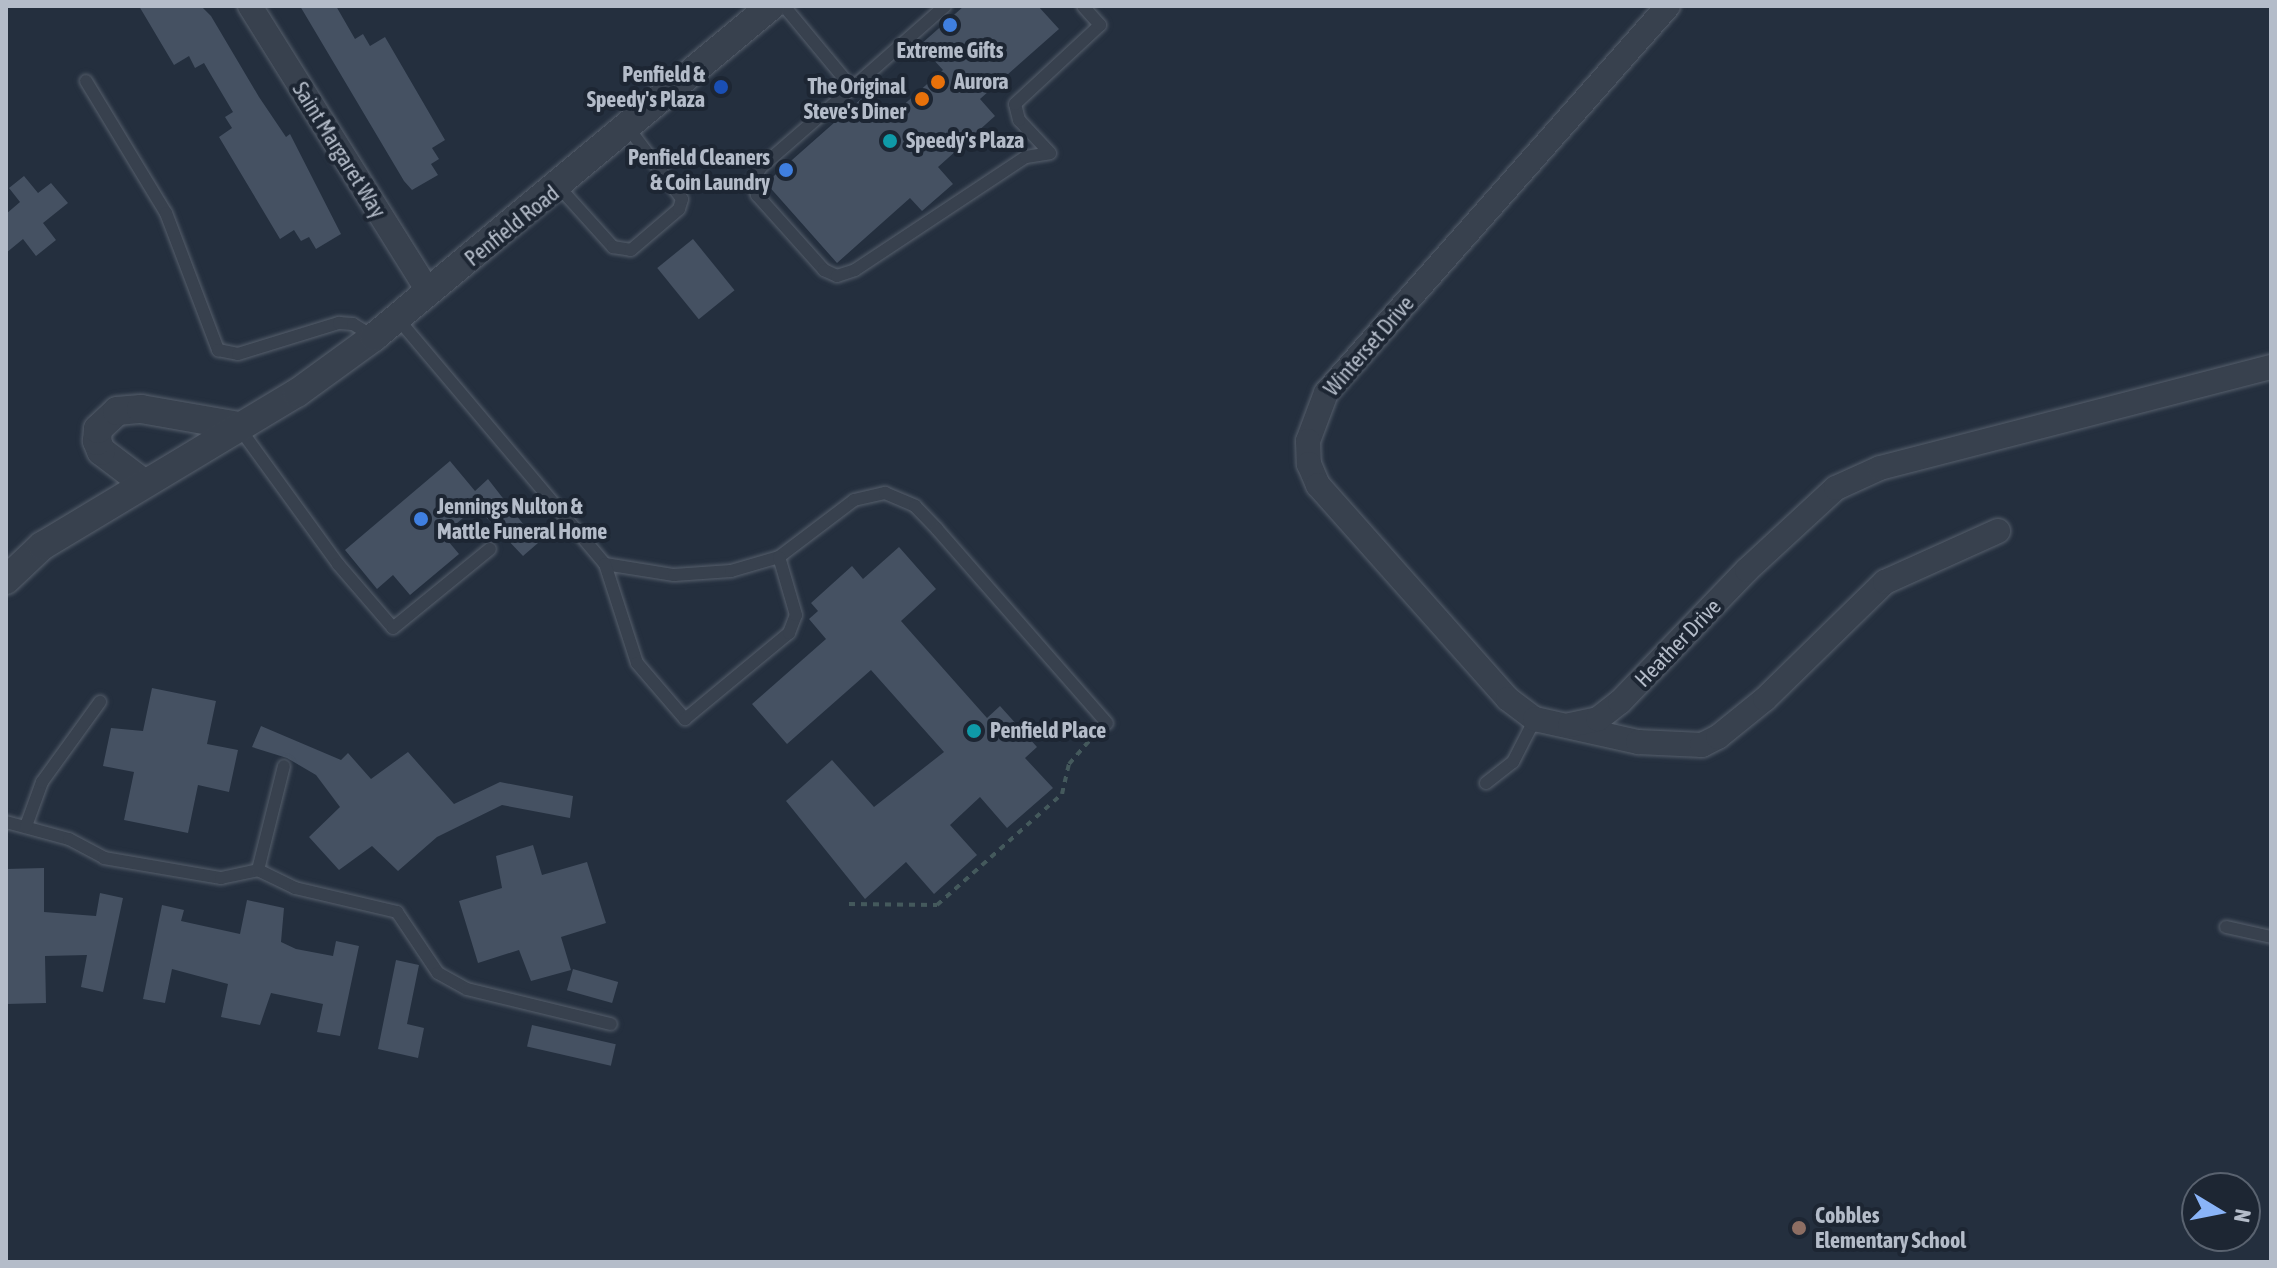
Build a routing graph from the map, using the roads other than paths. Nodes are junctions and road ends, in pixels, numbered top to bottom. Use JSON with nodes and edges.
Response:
{"nodes":[{"id":1,"x":250,"y":6,"type":"edge"},
{"id":2,"x":771,"y":6,"type":"edge"},
{"id":3,"x":784,"y":6,"type":"edge"},
{"id":4,"x":945,"y":6,"type":"edge"},
{"id":5,"x":1083,"y":6,"type":"edge"},
{"id":6,"x":1668,"y":6,"type":"edge"},
{"id":7,"x":86,"y":81,"type":"dead end"},
{"id":8,"x":852,"y":88,"type":"junction"},
{"id":9,"x":629,"y":129,"type":"junction"},
{"id":10,"x":559,"y":187,"type":"junction"},
{"id":11,"x":429,"y":293,"type":"junction"},
{"id":12,"x":398,"y":319,"type":"junction"},
{"id":13,"x":374,"y":337,"type":"junction"},
{"id":14,"x":2271,"y":367,"type":"edge"},
{"id":15,"x":238,"y":426,"type":"junction"},
{"id":16,"x":142,"y":482,"type":"junction"},
{"id":17,"x":1998,"y":531,"type":"dead end"},
{"id":18,"x":490,"y":549,"type":"dead end"},
{"id":19,"x":779,"y":557,"type":"junction"},
{"id":20,"x":605,"y":564,"type":"junction"},
{"id":21,"x":6,"y":580,"type":"edge"},
{"id":22,"x":100,"y":702,"type":"dead end"},
{"id":23,"x":1545,"y":722,"type":"junction"},
{"id":24,"x":1107,"y":723,"type":"road end"},
{"id":25,"x":284,"y":766,"type":"dead end"},
{"id":26,"x":1486,"y":783,"type":"dead end"},
{"id":27,"x":6,"y":822,"type":"edge"},
{"id":28,"x":26,"y":826,"type":"junction"},
{"id":29,"x":258,"y":870,"type":"junction"},
{"id":30,"x":2226,"y":927,"type":"dead end"},
{"id":31,"x":2271,"y":937,"type":"edge"},
{"id":32,"x":611,"y":1024,"type":"dead end"}],
"edges":[{"from":1,"to":11,"type":"street","name":"Saint Margaret Way"},
{"from":2,"to":9,"type":"street","name":"Penfield Road"},
{"from":3,"to":8,"type":"lane"},
{"from":4,"to":8,"type":"lane"},
{"from":5,"to":8,"type":"lane"},
{"from":6,"to":23,"type":"street","name":"Winterset Drive"},
{"from":7,"to":13,"type":"lane"},
{"from":9,"to":10,"type":"street","name":"Penfield Road"},
{"from":9,"to":10,"type":"lane"},
{"from":10,"to":11,"type":"street","name":"Penfield Road"},
{"from":11,"to":12,"type":"street","name":"Penfield Road"},
{"from":12,"to":13,"type":"street","name":"Penfield Road"},
{"from":12,"to":20,"type":"lane"},
{"from":13,"to":15,"type":"street","name":"Penfield Road"},
{"from":14,"to":23,"type":"street","name":"Heather Drive"},
{"from":15,"to":16,"type":"street","name":"Penfield Road"},
{"from":15,"to":16,"type":"street"},
{"from":15,"to":18,"type":"lane"},
{"from":16,"to":21,"type":"street","name":"Penfield Road"},
{"from":17,"to":23,"type":"street"},
{"from":19,"to":20,"type":"lane"},
{"from":19,"to":20,"type":"lane"},
{"from":19,"to":24,"type":"lane"},
{"from":22,"to":28,"type":"lane"},
{"from":23,"to":26,"type":"lane"},
{"from":25,"to":29,"type":"lane"},
{"from":27,"to":28,"type":"lane"},
{"from":28,"to":29,"type":"lane"},
{"from":29,"to":32,"type":"lane"},
{"from":30,"to":31,"type":"lane"}]}
